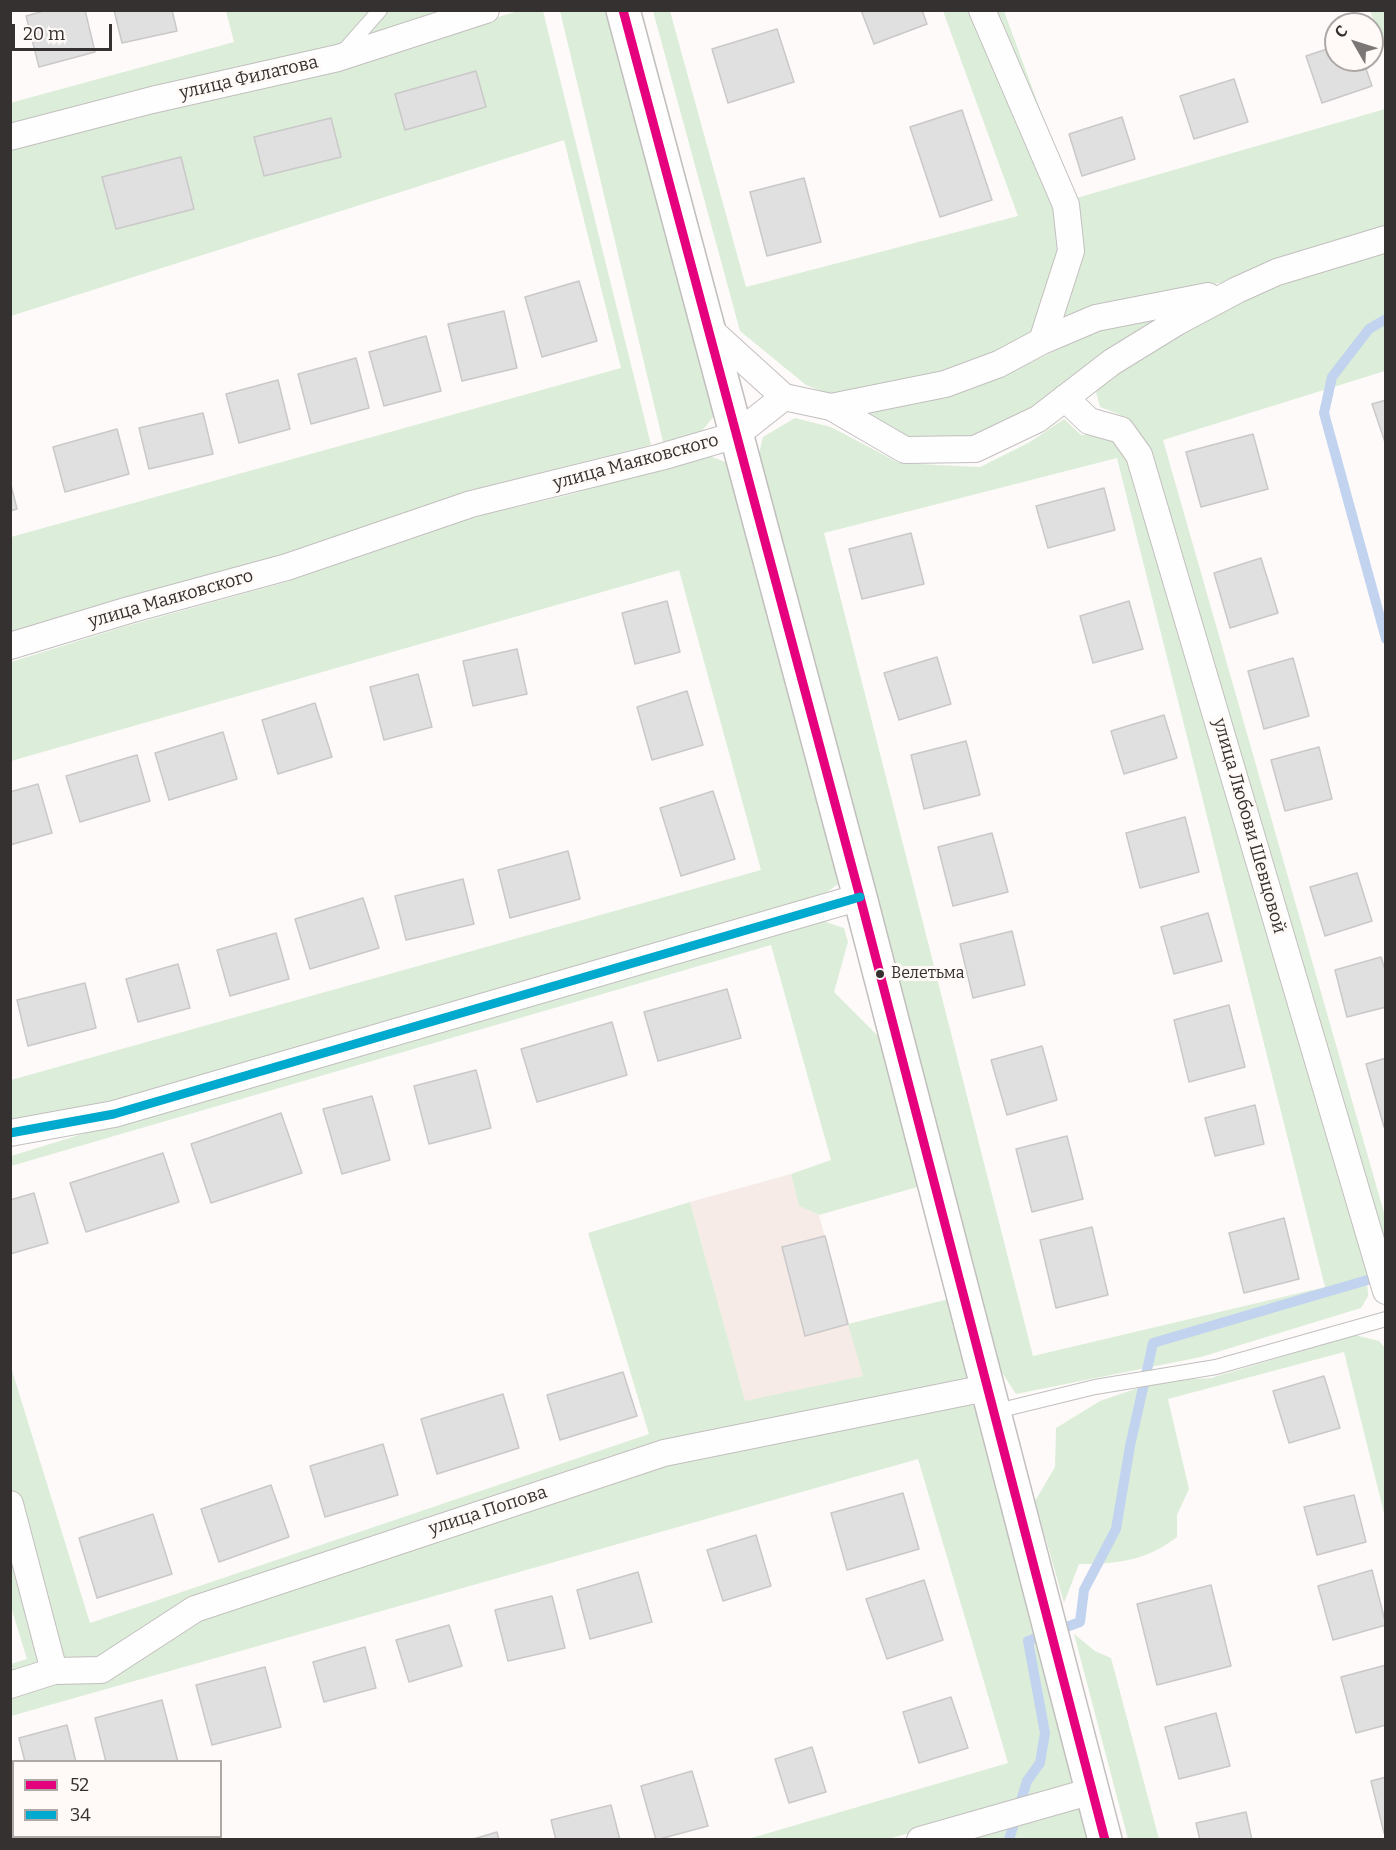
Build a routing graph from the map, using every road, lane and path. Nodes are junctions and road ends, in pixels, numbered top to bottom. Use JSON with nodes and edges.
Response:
{"nodes":[{"id":1,"x":380,"y":10,"type":"edge"},
{"id":2,"x":486,"y":10,"type":"edge"},
{"id":3,"x":623,"y":10,"type":"edge"},
{"id":4,"x":982,"y":10,"type":"edge"},
{"id":5,"x":338,"y":58,"type":"junction"},
{"id":6,"x":10,"y":137,"type":"edge"},
{"id":7,"x":1386,"y":239,"type":"edge"},
{"id":8,"x":1237,"y":290,"type":"junction"},
{"id":9,"x":707,"y":327,"type":"junction"},
{"id":10,"x":1042,"y":341,"type":"junction"},
{"id":11,"x":784,"y":397,"type":"junction"},
{"id":12,"x":1065,"y":398,"type":"junction"},
{"id":13,"x":831,"y":407,"type":"junction"},
{"id":14,"x":736,"y":435,"type":"junction"},
{"id":15,"x":10,"y":646,"type":"edge"},
{"id":16,"x":860,"y":897,"type":"junction"},
{"id":17,"x":10,"y":1133,"type":"edge"},
{"id":18,"x":1386,"y":1291,"type":"edge"},
{"id":19,"x":1386,"y":1319,"type":"edge"},
{"id":20,"x":989,"y":1400,"type":"junction"},
{"id":21,"x":10,"y":1504,"type":"edge"},
{"id":22,"x":54,"y":1671,"type":"junction"},
{"id":23,"x":10,"y":1685,"type":"edge"},
{"id":24,"x":1092,"y":1791,"type":"junction"},
{"id":25,"x":920,"y":1839,"type":"edge"},
{"id":26,"x":1105,"y":1839,"type":"edge"}],
"edges":[{"from":1,"to":5,"type":"lane"},
{"from":2,"to":5,"type":"street","name":"улица Филатова"},
{"from":3,"to":9,"type":"street"},
{"from":4,"to":10,"type":"street"},
{"from":5,"to":6,"type":"street","name":"улица Филатова"},
{"from":7,"to":8,"type":"street"},
{"from":8,"to":10,"type":"street"},
{"from":8,"to":12,"type":"street"},
{"from":9,"to":11,"type":"street"},
{"from":9,"to":14,"type":"street"},
{"from":10,"to":13,"type":"street"},
{"from":11,"to":13,"type":"street"},
{"from":11,"to":14,"type":"street","name":"улица Маяковского"},
{"from":12,"to":13,"type":"street"},
{"from":12,"to":18,"type":"street","name":"улица Любови Шевцовой"},
{"from":14,"to":15,"type":"street","name":"улица Маяковского"},
{"from":14,"to":16,"type":"street"},
{"from":16,"to":17,"type":"street"},
{"from":16,"to":20,"type":"street"},
{"from":19,"to":20,"type":"lane"},
{"from":20,"to":22,"type":"street","name":"улица Попова"},
{"from":20,"to":24,"type":"street"},
{"from":21,"to":22,"type":"street"},
{"from":22,"to":23,"type":"street","name":"улица Попова"},
{"from":24,"to":25,"type":"street"},
{"from":24,"to":26,"type":"street"}]}
